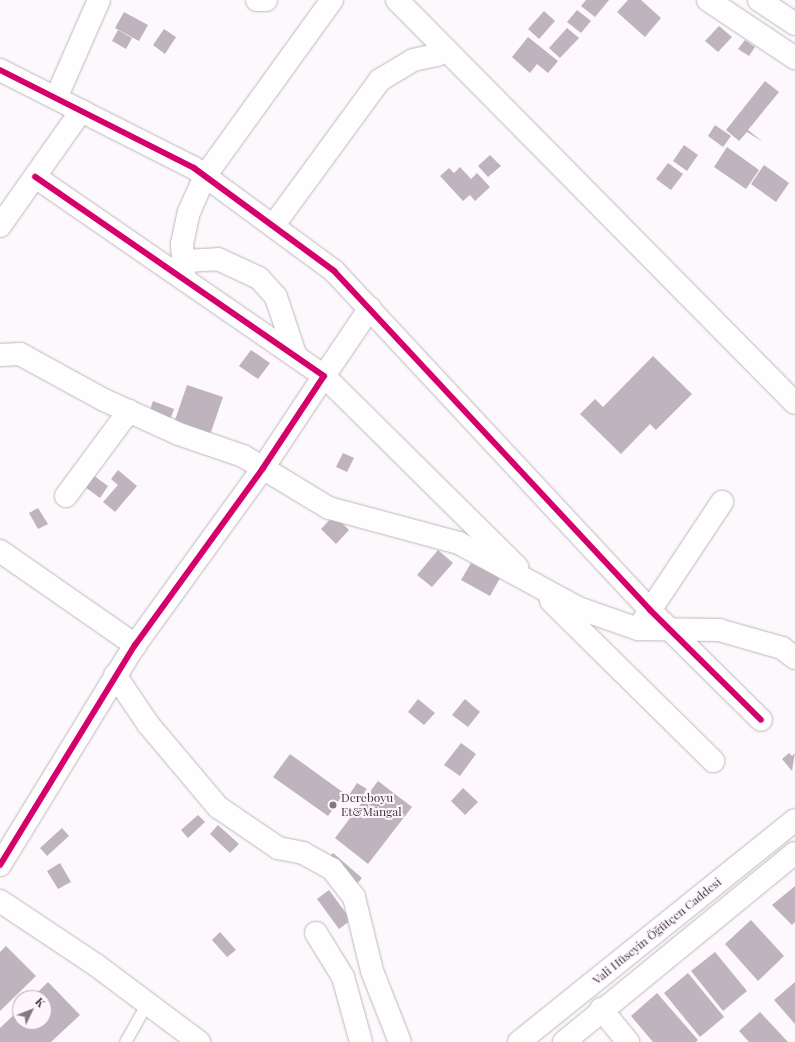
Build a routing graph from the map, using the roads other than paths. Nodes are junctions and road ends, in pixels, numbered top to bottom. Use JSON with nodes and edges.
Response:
{"nodes":[{"id":1,"x":99,"y":0,"type":"edge"},
{"id":2,"x":257,"y":0,"type":"edge"},
{"id":3,"x":266,"y":0,"type":"edge"},
{"id":4,"x":332,"y":0,"type":"edge"},
{"id":5,"x":397,"y":0,"type":"edge"},
{"id":6,"x":708,"y":0,"type":"edge"},
{"id":7,"x":759,"y":0,"type":"edge"},
{"id":8,"x":795,"y":24,"type":"edge"},
{"id":9,"x":442,"y":46,"type":"junction"},
{"id":10,"x":795,"y":58,"type":"edge"},
{"id":11,"x":0,"y":70,"type":"edge"},
{"id":12,"x":56,"y":98,"type":"junction"},
{"id":13,"x":81,"y":111,"type":"junction"},
{"id":14,"x":205,"y":176,"type":"junction"},
{"id":15,"x":35,"y":177,"type":"junction"},
{"id":16,"x":0,"y":226,"type":"edge"},
{"id":17,"x":273,"y":226,"type":"junction"},
{"id":18,"x":184,"y":271,"type":"junction"},
{"id":19,"x":370,"y":308,"type":"junction"},
{"id":20,"x":0,"y":355,"type":"edge"},
{"id":21,"x":296,"y":357,"type":"junction"},
{"id":22,"x":324,"y":376,"type":"junction"},
{"id":23,"x":795,"y":403,"type":"edge"},
{"id":24,"x":129,"y":411,"type":"junction"},
{"id":25,"x":263,"y":468,"type":"junction"},
{"id":26,"x":66,"y":496,"type":"dead end"},
{"id":27,"x":722,"y":502,"type":"dead end"},
{"id":28,"x":0,"y":550,"type":"edge"},
{"id":29,"x":538,"y":588,"type":"junction"},
{"id":30,"x":650,"y":610,"type":"junction"},
{"id":31,"x":638,"y":629,"type":"junction"},
{"id":32,"x":670,"y":629,"type":"junction"},
{"id":33,"x":135,"y":645,"type":"junction"},
{"id":34,"x":795,"y":658,"type":"edge"},
{"id":35,"x":115,"y":675,"type":"junction"},
{"id":36,"x":761,"y":720,"type":"dead end"},
{"id":37,"x":713,"y":761,"type":"dead end"},
{"id":38,"x":795,"y":820,"type":"edge"},
{"id":39,"x":795,"y":853,"type":"edge"},
{"id":40,"x":0,"y":865,"type":"edge"},
{"id":41,"x":0,"y":900,"type":"edge"},
{"id":42,"x":316,"y":933,"type":"dead end"},
{"id":43,"x":147,"y":1003,"type":"junction"},
{"id":44,"x":601,"y":1009,"type":"junction"},
{"id":45,"x":126,"y":1042,"type":"edge"},
{"id":46,"x":199,"y":1042,"type":"edge"},
{"id":47,"x":361,"y":1042,"type":"edge"},
{"id":48,"x":400,"y":1042,"type":"edge"},
{"id":49,"x":519,"y":1042,"type":"edge"},
{"id":50,"x":564,"y":1042,"type":"edge"},
{"id":51,"x":628,"y":1042,"type":"edge"}],
"edges":[{"from":1,"to":12,"type":"street"},
{"from":2,"to":3,"type":"street"},
{"from":4,"to":14,"type":"street"},
{"from":5,"to":9,"type":"street"},
{"from":6,"to":10,"type":"street"},
{"from":7,"to":8,"type":"street"},
{"from":9,"to":17,"type":"street"},
{"from":9,"to":23,"type":"street"},
{"from":11,"to":12,"type":"street"},
{"from":12,"to":13,"type":"street"},
{"from":13,"to":14,"type":"street"},
{"from":13,"to":15,"type":"street"},
{"from":14,"to":17,"type":"street"},
{"from":14,"to":18,"type":"street"},
{"from":15,"to":16,"type":"street"},
{"from":15,"to":18,"type":"street"},
{"from":17,"to":19,"type":"street"},
{"from":18,"to":21,"type":"street"},
{"from":18,"to":21,"type":"street"},
{"from":19,"to":22,"type":"street"},
{"from":19,"to":30,"type":"street"},
{"from":20,"to":24,"type":"street"},
{"from":21,"to":22,"type":"street"},
{"from":22,"to":25,"type":"street"},
{"from":22,"to":29,"type":"street"},
{"from":24,"to":25,"type":"street"},
{"from":24,"to":26,"type":"street"},
{"from":25,"to":29,"type":"street"},
{"from":25,"to":33,"type":"street"},
{"from":27,"to":30,"type":"street"},
{"from":28,"to":33,"type":"street"},
{"from":29,"to":31,"type":"street"},
{"from":29,"to":37,"type":"street"},
{"from":30,"to":31,"type":"street"},
{"from":30,"to":32,"type":"street"},
{"from":31,"to":32,"type":"street"},
{"from":32,"to":34,"type":"street"},
{"from":32,"to":36,"type":"street"},
{"from":33,"to":35,"type":"street"},
{"from":35,"to":40,"type":"street"},
{"from":35,"to":48,"type":"street"},
{"from":38,"to":49,"type":"street","name":"Vali Hüseyin Öğütçen Caddesi"},
{"from":39,"to":44,"type":"street","name":"Vali Hüseyin Öğütçen Caddesi"},
{"from":41,"to":43,"type":"street"},
{"from":42,"to":47,"type":"street"},
{"from":43,"to":45,"type":"lane"},
{"from":43,"to":46,"type":"street"},
{"from":44,"to":50,"type":"street","name":"Vali Hüseyin Öğütçen Caddesi"},
{"from":44,"to":51,"type":"street"}]}
